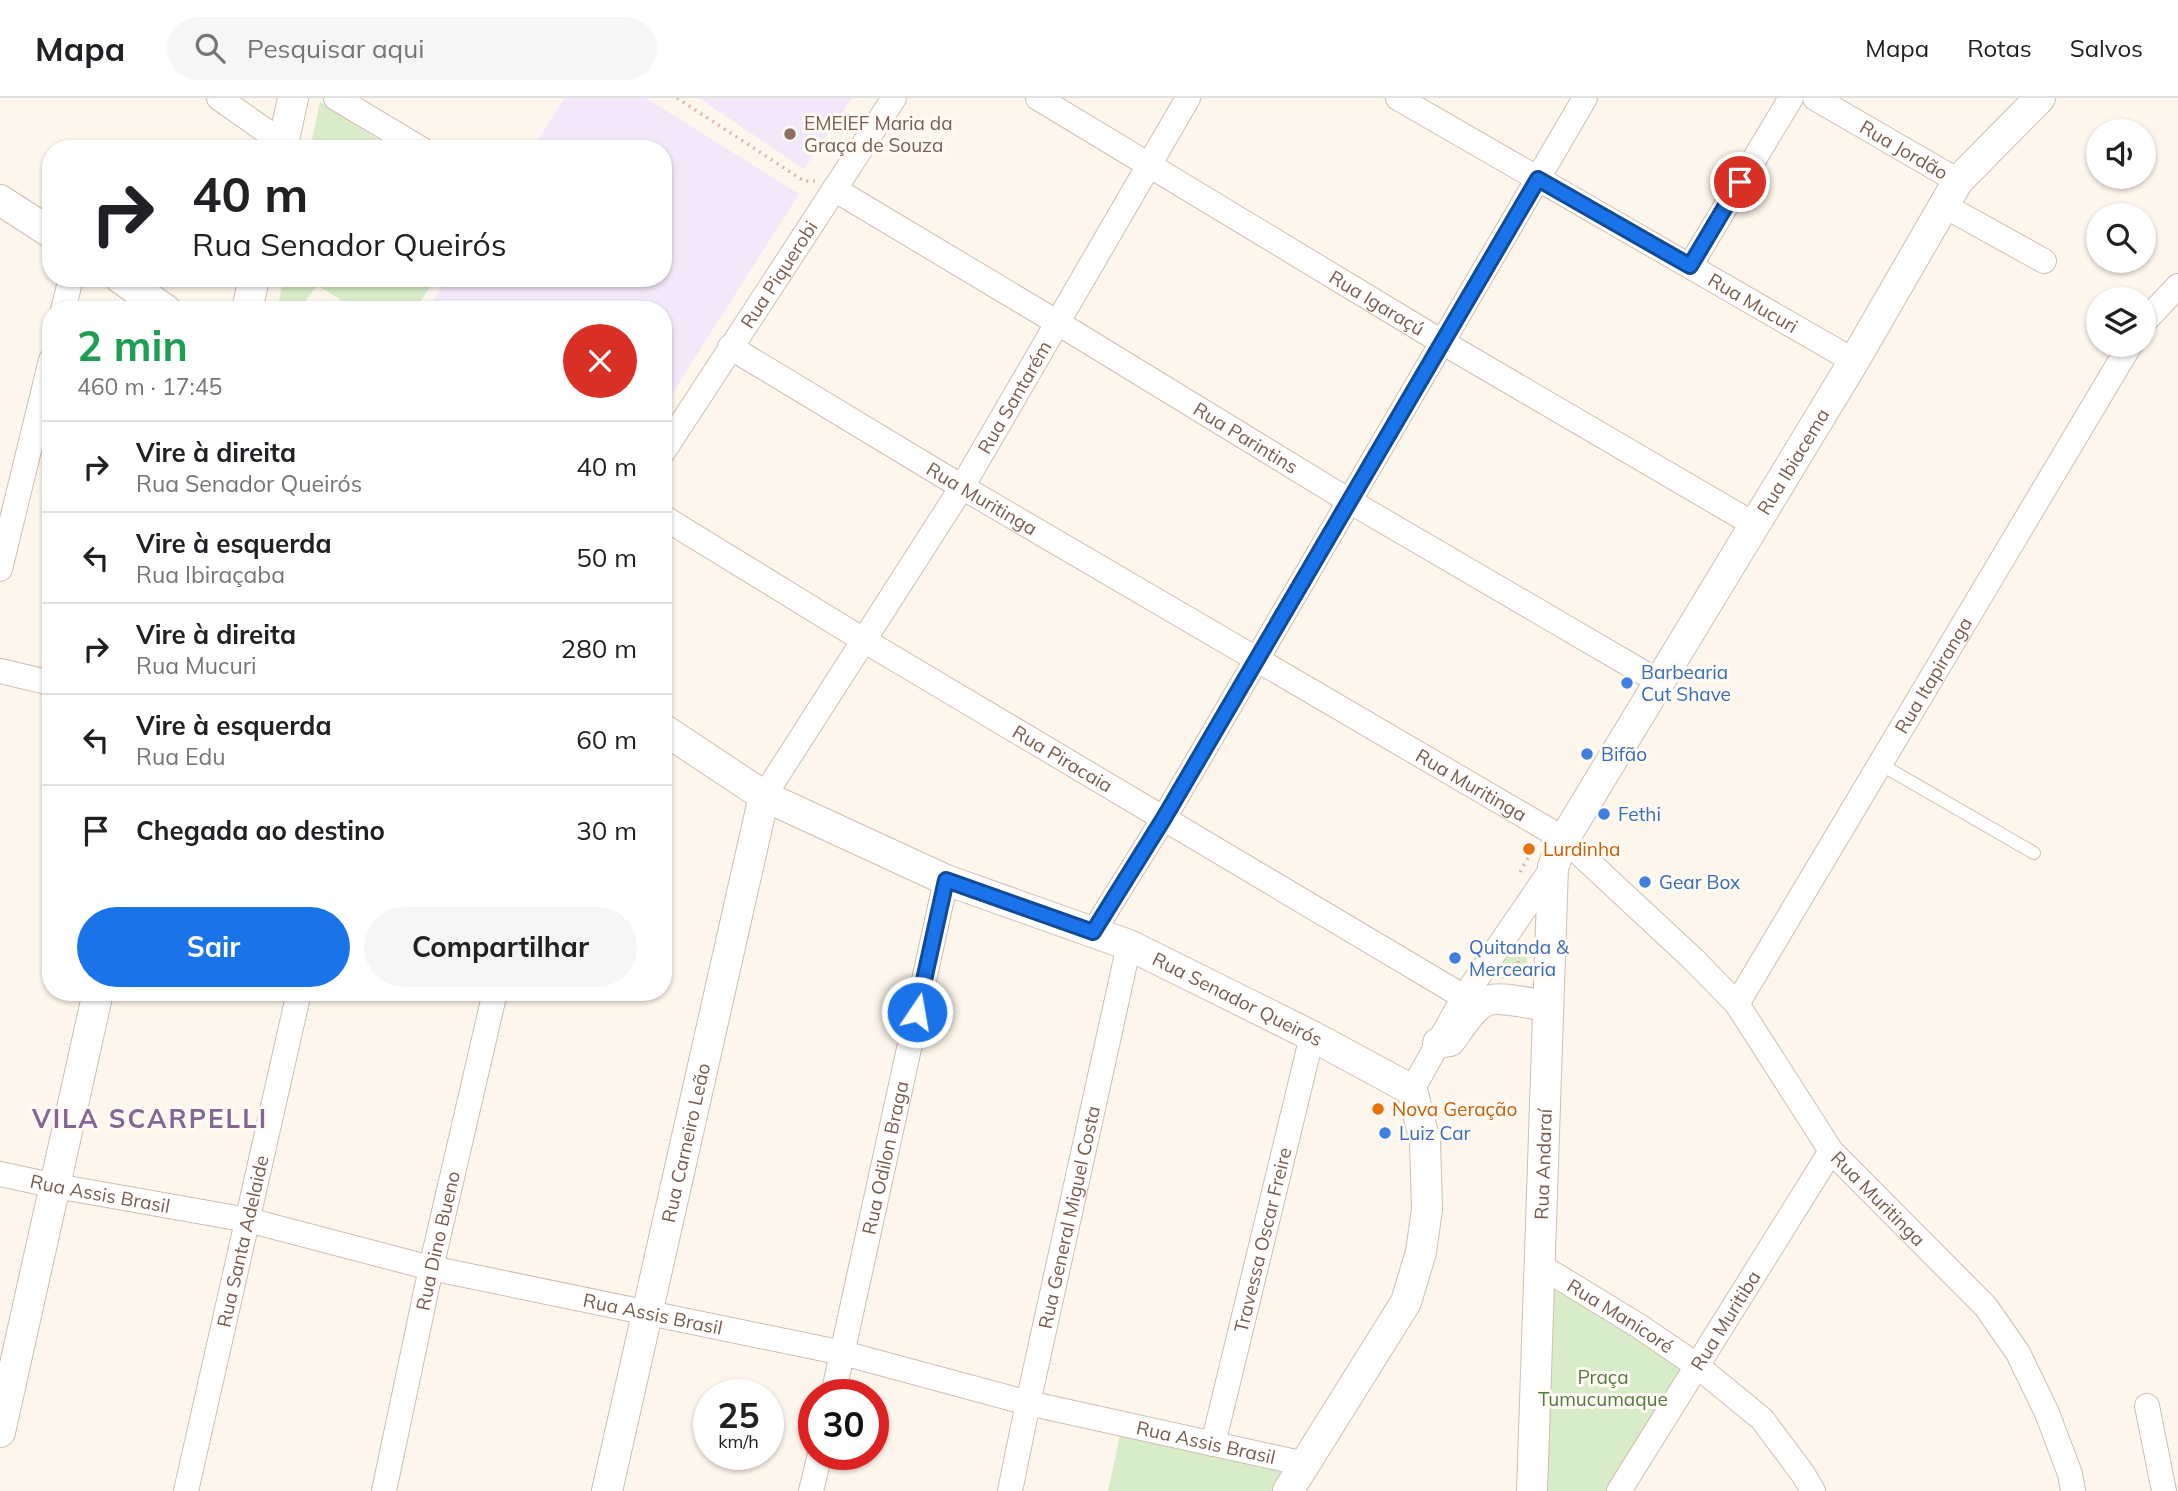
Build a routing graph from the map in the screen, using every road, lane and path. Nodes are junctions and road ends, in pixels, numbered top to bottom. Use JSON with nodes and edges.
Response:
{"nodes":[{"id":1,"x":219,"y":98,"type":"edge"},
{"id":2,"x":293,"y":98,"type":"edge"},
{"id":3,"x":336,"y":98,"type":"edge"},
{"id":4,"x":677,"y":98,"type":"edge"},
{"id":5,"x":894,"y":98,"type":"edge"},
{"id":6,"x":1038,"y":98,"type":"edge"},
{"id":7,"x":1188,"y":98,"type":"edge"},
{"id":8,"x":1398,"y":98,"type":"edge"},
{"id":9,"x":1585,"y":98,"type":"edge"},
{"id":10,"x":1791,"y":98,"type":"edge"},
{"id":11,"x":1815,"y":98,"type":"edge"},
{"id":12,"x":2040,"y":98,"type":"edge"},
{"id":13,"x":275,"y":140,"type":"edge"},
{"id":14,"x":284,"y":140,"type":"edge"},
{"id":15,"x":406,"y":140,"type":"edge"},
{"id":16,"x":1149,"y":165,"type":"junction"},
{"id":17,"x":1538,"y":179,"type":"junction"},
{"id":18,"x":834,"y":190,"type":"junction"},
{"id":19,"x":1951,"y":193,"type":"junction"},
{"id":20,"x":0,"y":200,"type":"edge"},
{"id":21,"x":42,"y":227,"type":"edge"},
{"id":22,"x":2044,"y":261,"type":"dead end"},
{"id":23,"x":1690,"y":266,"type":"junction"},
{"id":24,"x":2178,"y":286,"type":"edge"},
{"id":25,"x":133,"y":287,"type":"edge"},
{"id":26,"x":153,"y":301,"type":"edge"},
{"id":27,"x":2156,"y":309,"type":"edge"},
{"id":28,"x":1058,"y":323,"type":"junction"},
{"id":29,"x":1442,"y":342,"type":"junction"},
{"id":30,"x":730,"y":347,"type":"junction"},
{"id":31,"x":2123,"y":357,"type":"edge"},
{"id":32,"x":1854,"y":361,"type":"junction"},
{"id":33,"x":42,"y":397,"type":"edge"},
{"id":34,"x":672,"y":438,"type":"edge"},
{"id":35,"x":962,"y":487,"type":"junction"},
{"id":36,"x":1351,"y":502,"type":"junction"},
{"id":37,"x":672,"y":523,"type":"edge"},
{"id":38,"x":1755,"y":525,"type":"junction"},
{"id":39,"x":0,"y":569,"type":"edge"},
{"id":40,"x":865,"y":641,"type":"junction"},
{"id":41,"x":1257,"y":659,"type":"junction"},
{"id":42,"x":0,"y":671,"type":"edge"},
{"id":43,"x":42,"y":681,"type":"edge"},
{"id":44,"x":1661,"y":683,"type":"junction"},
{"id":45,"x":672,"y":735,"type":"edge"},
{"id":46,"x":1880,"y":764,"type":"junction"},
{"id":47,"x":764,"y":796,"type":"junction"},
{"id":48,"x":1164,"y":818,"type":"junction"},
{"id":49,"x":1564,"y":839,"type":"junction"},
{"id":50,"x":2034,"y":853,"type":"dead end"},
{"id":51,"x":1553,"y":867,"type":"junction"},
{"id":52,"x":946,"y":880,"type":"junction"},
{"id":53,"x":1093,"y":932,"type":"junction"},
{"id":54,"x":1129,"y":946,"type":"junction"},
{"id":55,"x":1465,"y":997,"type":"junction"},
{"id":56,"x":96,"y":1001,"type":"edge"},
{"id":57,"x":297,"y":1001,"type":"edge"},
{"id":58,"x":493,"y":1001,"type":"edge"},
{"id":59,"x":1737,"y":1004,"type":"junction"},
{"id":60,"x":1547,"y":1006,"type":"junction"},
{"id":61,"x":1312,"y":1036,"type":"junction"},
{"id":62,"x":1438,"y":1043,"type":"junction"},
{"id":63,"x":1412,"y":1090,"type":"junction"},
{"id":64,"x":1831,"y":1151,"type":"junction"},
{"id":65,"x":0,"y":1174,"type":"edge"},
{"id":66,"x":56,"y":1186,"type":"junction"},
{"id":67,"x":248,"y":1220,"type":"junction"},
{"id":68,"x":1539,"y":1265,"type":"junction"},
{"id":69,"x":431,"y":1268,"type":"junction"},
{"id":70,"x":646,"y":1311,"type":"junction"},
{"id":71,"x":843,"y":1353,"type":"junction"},
{"id":72,"x":1696,"y":1365,"type":"junction"},
{"id":73,"x":837,"y":1379,"type":"edge"},
{"id":74,"x":1027,"y":1403,"type":"junction"},
{"id":75,"x":2147,"y":1406,"type":"dead end"},
{"id":76,"x":0,"y":1432,"type":"edge"},
{"id":77,"x":1213,"y":1444,"type":"junction"},
{"id":78,"x":1305,"y":1464,"type":"junction"},
{"id":79,"x":816,"y":1470,"type":"edge"},
{"id":80,"x":186,"y":1491,"type":"edge"},
{"id":81,"x":384,"y":1491,"type":"edge"},
{"id":82,"x":607,"y":1491,"type":"edge"},
{"id":83,"x":811,"y":1491,"type":"edge"},
{"id":84,"x":1010,"y":1491,"type":"edge"},
{"id":85,"x":1288,"y":1491,"type":"edge"},
{"id":86,"x":1532,"y":1491,"type":"edge"},
{"id":87,"x":1619,"y":1491,"type":"edge"},
{"id":88,"x":1813,"y":1491,"type":"edge"},
{"id":89,"x":2073,"y":1491,"type":"edge"},
{"id":90,"x":2164,"y":1491,"type":"edge"}],
"edges":[{"from":1,"to":13,"type":"street"},
{"from":2,"to":14,"type":"street"},
{"from":3,"to":15,"type":"street"},
{"from":4,"to":18,"type":"path"},
{"from":5,"to":18,"type":"street","name":"Rua Piquerobi"},
{"from":6,"to":16,"type":"street","name":"Rua Igaraçú"},
{"from":7,"to":16,"type":"street","name":"Rua Santarém"},
{"from":8,"to":17,"type":"street","name":"Rua Mucuri"},
{"from":9,"to":17,"type":"street"},
{"from":10,"to":23,"type":"street"},
{"from":11,"to":19,"type":"street","name":"Rua Jordão"},
{"from":12,"to":19,"type":"street","name":"Rua Ibiacema"},
{"from":16,"to":28,"type":"street","name":"Rua Santarém"},
{"from":16,"to":29,"type":"street","name":"Rua Igaraçú"},
{"from":17,"to":23,"type":"street","name":"Rua Mucuri"},
{"from":17,"to":29,"type":"street"},
{"from":18,"to":28,"type":"street","name":"Rua Parintins"},
{"from":18,"to":30,"type":"street","name":"Rua Piquerobi"},
{"from":19,"to":22,"type":"street","name":"Rua Jordão"},
{"from":19,"to":32,"type":"street","name":"Rua Ibiacema"},
{"from":20,"to":21,"type":"street"},
{"from":23,"to":32,"type":"street","name":"Rua Mucuri"},
{"from":24,"to":27,"type":"street"},
{"from":25,"to":26,"type":"street"},
{"from":28,"to":35,"type":"street","name":"Rua Santarém"},
{"from":28,"to":36,"type":"street","name":"Rua Parintins"},
{"from":29,"to":36,"type":"street"},
{"from":29,"to":38,"type":"street","name":"Rua Igaraçú"},
{"from":30,"to":34,"type":"street","name":"Rua Piquerobi"},
{"from":30,"to":35,"type":"street","name":"Rua Muritinga"},
{"from":31,"to":46,"type":"street","name":"Rua Itapiranga"},
{"from":32,"to":38,"type":"street","name":"Rua Ibiacema"},
{"from":33,"to":39,"type":"street"},
{"from":35,"to":40,"type":"street","name":"Rua Santarém"},
{"from":35,"to":41,"type":"street","name":"Rua Muritinga"},
{"from":36,"to":41,"type":"street"},
{"from":36,"to":44,"type":"street","name":"Rua Parintins"},
{"from":37,"to":40,"type":"street","name":"Rua Piracaia"},
{"from":38,"to":44,"type":"street","name":"Rua Ibiacema"},
{"from":40,"to":47,"type":"street","name":"Rua Santarém"},
{"from":40,"to":48,"type":"street","name":"Rua Piracaia"},
{"from":41,"to":48,"type":"street"},
{"from":41,"to":49,"type":"street","name":"Rua Muritinga"},
{"from":42,"to":43,"type":"street"},
{"from":44,"to":49,"type":"street","name":"Rua Ibiacema"},
{"from":45,"to":47,"type":"street","name":"Rua Senador Queirós"},
{"from":46,"to":50,"type":"lane"},
{"from":46,"to":59,"type":"street","name":"Rua Itapiranga"},
{"from":47,"to":52,"type":"street","name":"Rua Senador Queirós"},
{"from":47,"to":70,"type":"street","name":"Rua Carneiro Leão"},
{"from":48,"to":53,"type":"street"},
{"from":48,"to":55,"type":"street","name":"Rua Piracaia"},
{"from":49,"to":51,"type":"street","name":"Rua Andaraí"},
{"from":49,"to":59,"type":"street","name":"Rua Muritinga"},
{"from":51,"to":55,"type":"street"},
{"from":51,"to":60,"type":"street","name":"Rua Andaraí"},
{"from":52,"to":53,"type":"street","name":"Rua Senador Queirós"},
{"from":52,"to":71,"type":"street","name":"Rua Odilon Braga"},
{"from":53,"to":54,"type":"street","name":"Rua Senador Queirós"},
{"from":54,"to":61,"type":"street","name":"Rua Senador Queirós"},
{"from":54,"to":74,"type":"street","name":"Rua General Miguel Costa"},
{"from":55,"to":62,"type":"street"},
{"from":56,"to":66,"type":"street"},
{"from":57,"to":67,"type":"street","name":"Rua Santa Adelaide"},
{"from":58,"to":69,"type":"street","name":"Rua Dino Bueno"},
{"from":59,"to":64,"type":"street","name":"Rua Muritinga"},
{"from":60,"to":62,"type":"street"},
{"from":60,"to":68,"type":"street","name":"Rua Andaraí"},
{"from":61,"to":63,"type":"street","name":"Rua Senador Queirós"},
{"from":61,"to":77,"type":"street","name":"Travessa Oscar Freire"},
{"from":62,"to":63,"type":"street"},
{"from":63,"to":78,"type":"street"},
{"from":64,"to":72,"type":"street","name":"Rua Muritiba"},
{"from":64,"to":89,"type":"street","name":"Rua Muritinga"},
{"from":65,"to":66,"type":"street","name":"Rua Assis Brasil"},
{"from":66,"to":67,"type":"street","name":"Rua Assis Brasil"},
{"from":66,"to":76,"type":"street"},
{"from":67,"to":69,"type":"street","name":"Rua Assis Brasil"},
{"from":67,"to":80,"type":"street","name":"Rua Santa Adelaide"},
{"from":68,"to":72,"type":"street","name":"Rua Manicoré"},
{"from":68,"to":86,"type":"street","name":"Rua Andaraí"},
{"from":69,"to":70,"type":"street","name":"Rua Assis Brasil"},
{"from":69,"to":81,"type":"street","name":"Rua Dino Bueno"},
{"from":70,"to":71,"type":"street","name":"Rua Assis Brasil"},
{"from":70,"to":82,"type":"street","name":"Rua Carneiro Leão"},
{"from":71,"to":73,"type":"street","name":"Rua Odilon Braga"},
{"from":71,"to":74,"type":"street","name":"Rua Assis Brasil"},
{"from":72,"to":87,"type":"street","name":"Rua Muritiba"},
{"from":72,"to":88,"type":"street","name":"Rua Manicoré"},
{"from":74,"to":77,"type":"street","name":"Rua Assis Brasil"},
{"from":74,"to":84,"type":"street","name":"Rua General Miguel Costa"},
{"from":75,"to":90,"type":"street"},
{"from":77,"to":78,"type":"street","name":"Rua Assis Brasil"},
{"from":78,"to":85,"type":"street"},
{"from":79,"to":83,"type":"street"}]}
